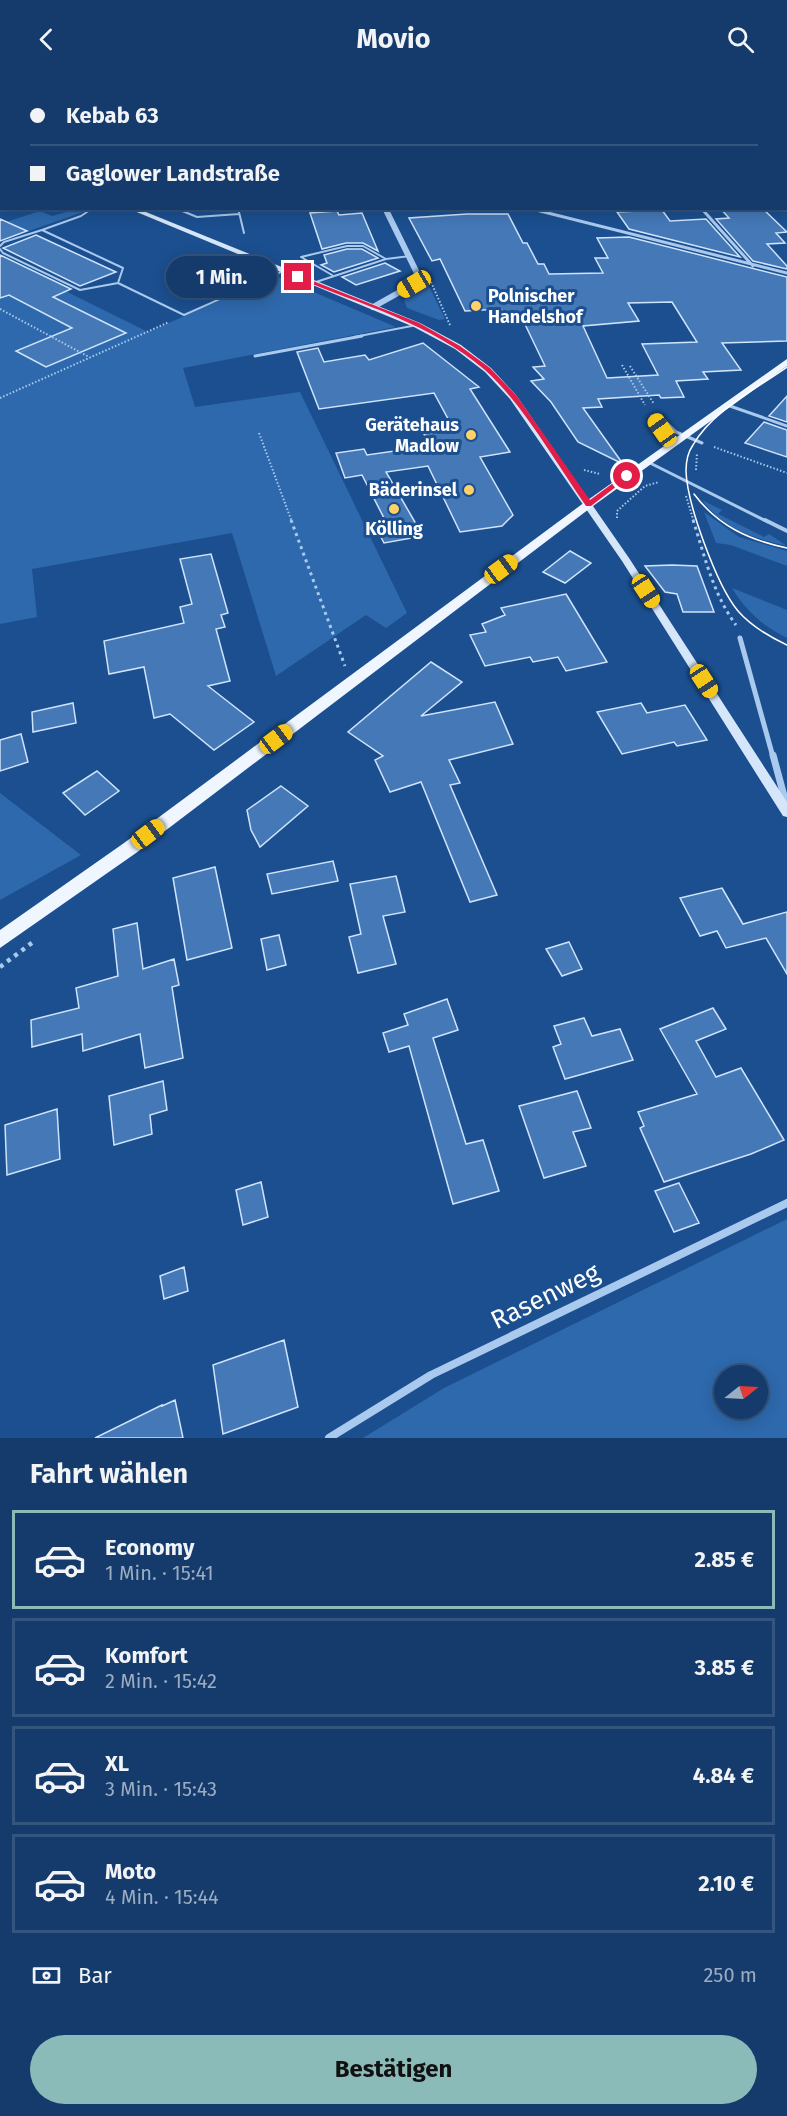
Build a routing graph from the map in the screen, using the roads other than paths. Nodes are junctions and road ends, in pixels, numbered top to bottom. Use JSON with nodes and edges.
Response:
{"nodes":[{"id":1,"x":90,"y":210,"type":"edge"},
{"id":2,"x":135,"y":210,"type":"edge"},
{"id":3,"x":180,"y":210,"type":"edge"},
{"id":4,"x":238,"y":210,"type":"edge"},
{"id":5,"x":386,"y":210,"type":"edge"},
{"id":6,"x":536,"y":210,"type":"edge"},
{"id":7,"x":703,"y":210,"type":"edge"},
{"id":8,"x":239,"y":214,"type":"junction"},
{"id":9,"x":42,"y":230,"type":"junction"},
{"id":10,"x":244,"y":233,"type":"dead end"},
{"id":11,"x":0,"y":248,"type":"edge"},
{"id":12,"x":410,"y":256,"type":"junction"},
{"id":13,"x":386,"y":259,"type":"junction"},
{"id":14,"x":754,"y":267,"type":"junction"},
{"id":15,"x":283,"y":271,"type":"junction"},
{"id":16,"x":787,"y":273,"type":"edge"},
{"id":17,"x":332,"y":275,"type":"junction"},
{"id":18,"x":118,"y":283,"type":"junction"},
{"id":19,"x":314,"y":283,"type":"junction"},
{"id":20,"x":373,"y":307,"type":"junction"},
{"id":21,"x":417,"y":325,"type":"junction"},
{"id":22,"x":255,"y":356,"type":"dead end"},
{"id":23,"x":787,"y":362,"type":"edge"},
{"id":24,"x":727,"y":405,"type":"junction"},
{"id":25,"x":652,"y":416,"type":"road end"},
{"id":26,"x":664,"y":420,"type":"road end"},
{"id":27,"x":787,"y":426,"type":"edge"},
{"id":28,"x":683,"y":436,"type":"junction"},
{"id":29,"x":702,"y":443,"type":"road end"},
{"id":30,"x":672,"y":444,"type":"junction"},
{"id":31,"x":648,"y":462,"type":"junction"},
{"id":32,"x":589,"y":504,"type":"junction"},
{"id":33,"x":787,"y":531,"type":"edge"},
{"id":34,"x":740,"y":638,"type":"road end"},
{"id":35,"x":787,"y":807,"type":"edge"},
{"id":36,"x":787,"y":812,"type":"edge"},
{"id":37,"x":0,"y":940,"type":"edge"},
{"id":38,"x":787,"y":1203,"type":"edge"},
{"id":39,"x":329,"y":1438,"type":"edge"}],
"edges":[{"from":1,"to":9,"type":"lane"},
{"from":2,"to":15,"type":"main road"},
{"from":3,"to":8,"type":"lane"},
{"from":4,"to":8,"type":"lane"},
{"from":5,"to":12,"type":"street"},
{"from":6,"to":14,"type":"street"},
{"from":7,"to":14,"type":"street"},
{"from":8,"to":10,"type":"lane"},
{"from":9,"to":11,"type":"lane"},
{"from":9,"to":18,"type":"lane"},
{"from":11,"to":18,"type":"lane"},
{"from":12,"to":13,"type":"lane"},
{"from":12,"to":20,"type":"street"},
{"from":13,"to":17,"type":"lane"},
{"from":13,"to":17,"type":"lane"},
{"from":14,"to":16,"type":"street"},
{"from":15,"to":18,"type":"lane"},
{"from":15,"to":19,"type":"main road"},
{"from":17,"to":19,"type":"lane"},
{"from":19,"to":20,"type":"main road"},
{"from":20,"to":21,"type":"main road"},
{"from":21,"to":22,"type":"lane"},
{"from":21,"to":32,"type":"main road"},
{"from":23,"to":24,"type":"main road"},
{"from":24,"to":27,"type":"lane"},
{"from":24,"to":28,"type":"main road"},
{"from":25,"to":30,"type":"lane"},
{"from":26,"to":28,"type":"lane"},
{"from":28,"to":29,"type":"lane"},
{"from":28,"to":30,"type":"main road"},
{"from":30,"to":31,"type":"main road"},
{"from":31,"to":32,"type":"main road"},
{"from":31,"to":33,"type":"lane"},
{"from":32,"to":36,"type":"main road"},
{"from":32,"to":37,"type":"main road"},
{"from":34,"to":35,"type":"street"},
{"from":38,"to":39,"type":"street","name":"Rasenweg"}]}
